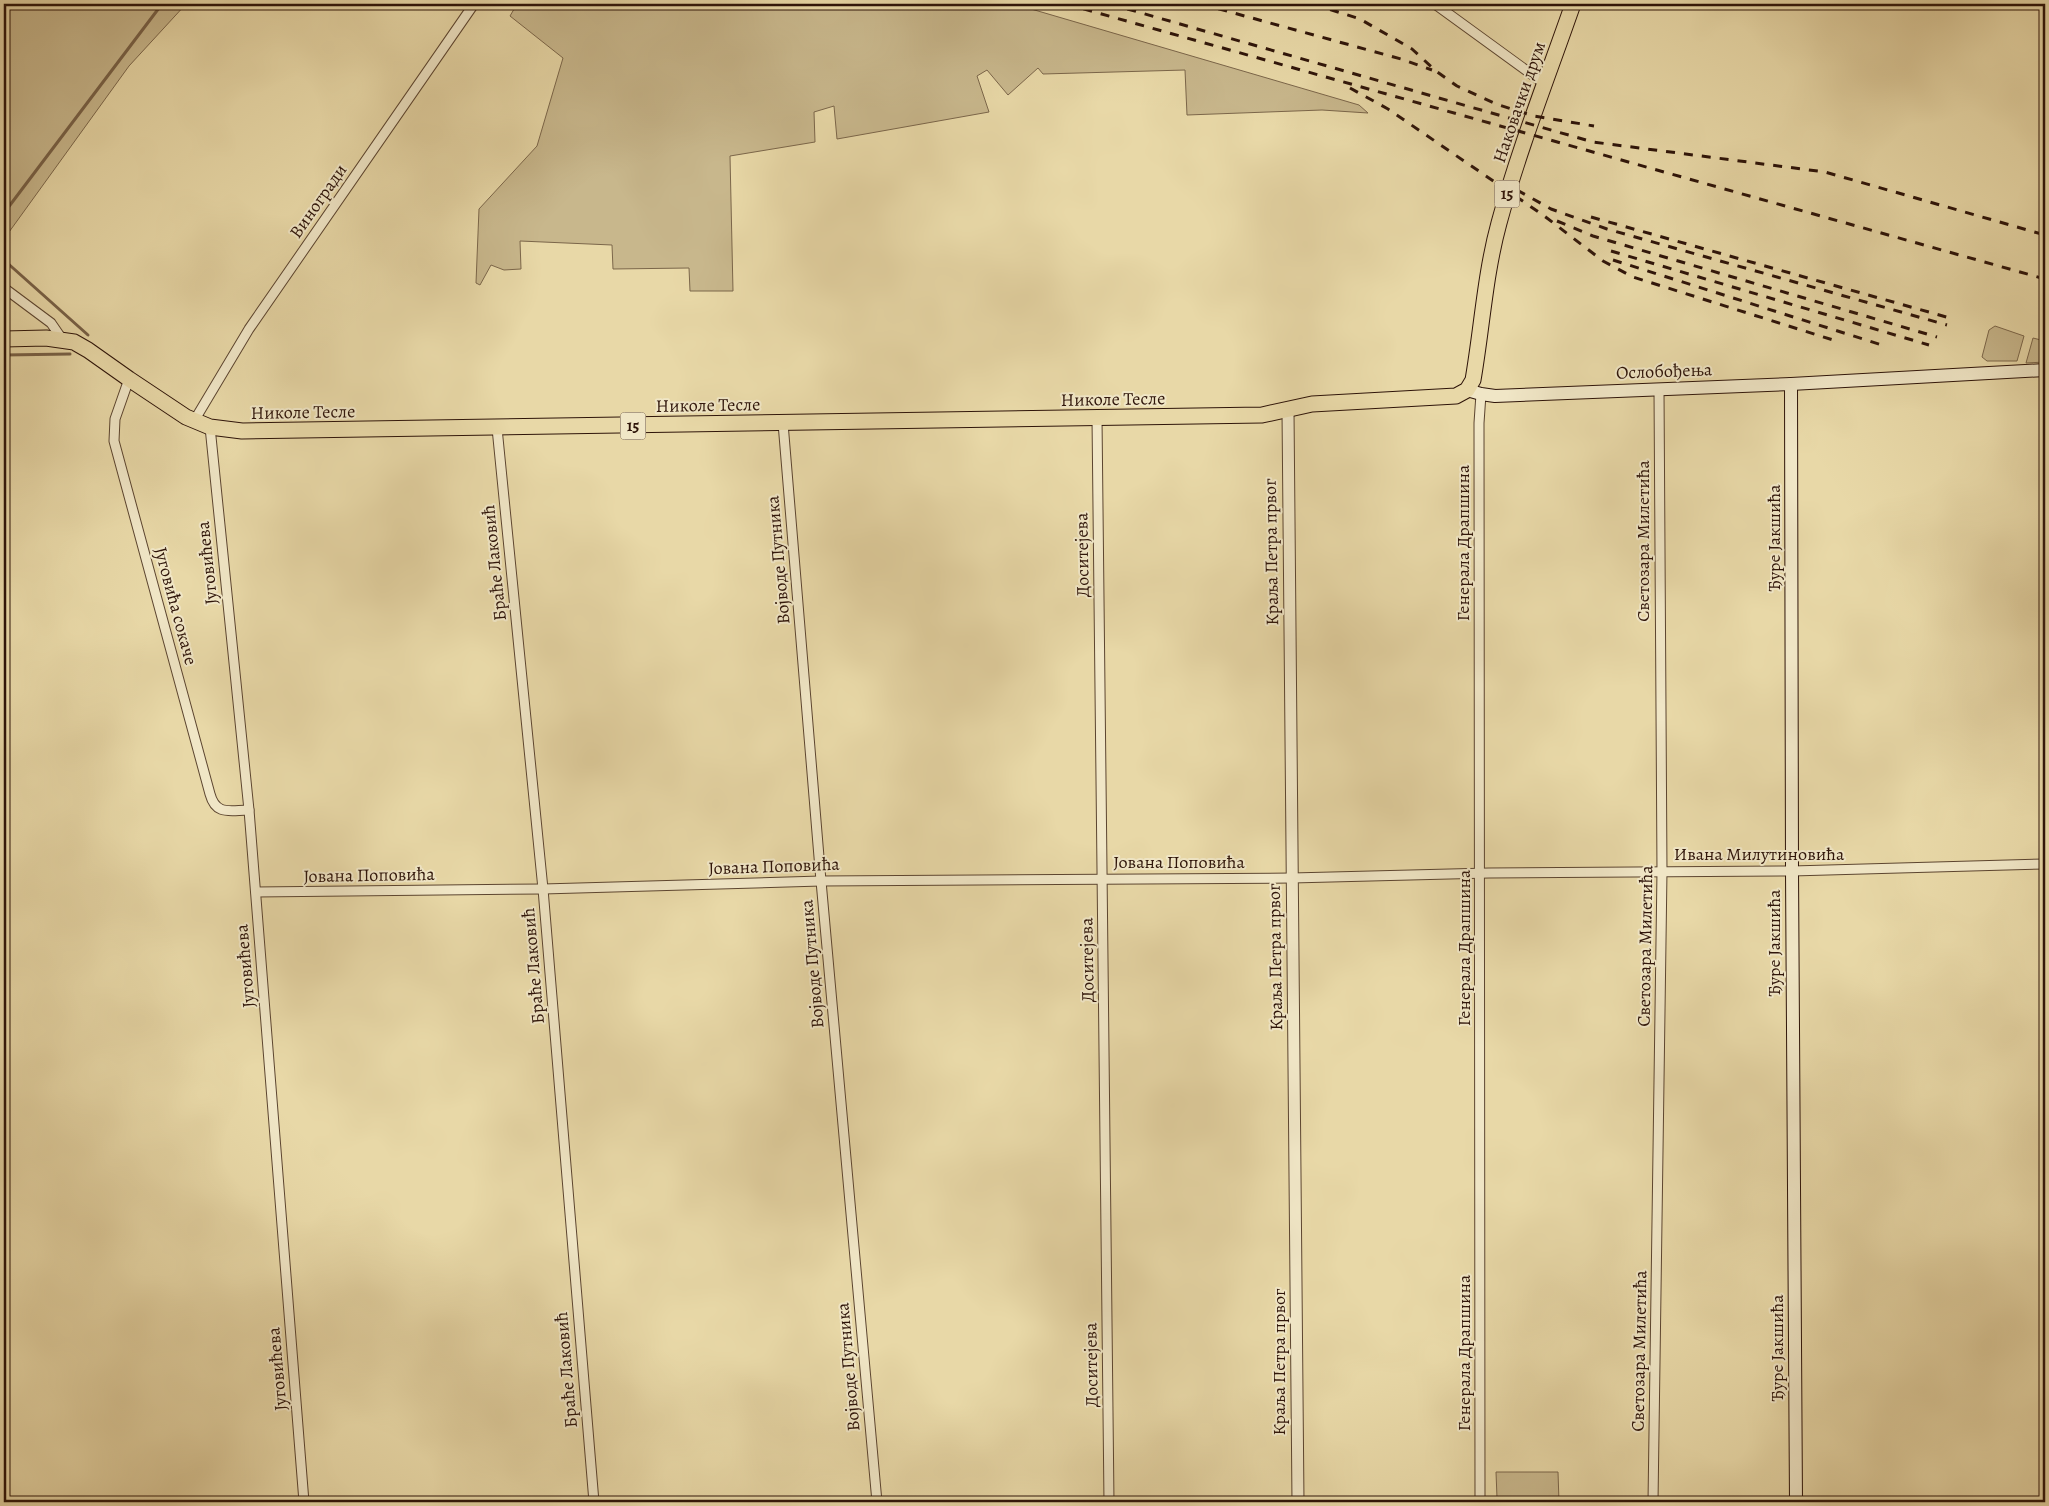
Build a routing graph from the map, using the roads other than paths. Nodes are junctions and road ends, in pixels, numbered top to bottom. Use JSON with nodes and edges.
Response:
{"nodes":[{"id":1,"x":474,"y":4,"type":"edge"},
{"id":2,"x":1435,"y":4,"type":"edge"},
{"id":3,"x":1573,"y":4,"type":"edge"},
{"id":4,"x":1545,"y":84,"type":"junction"},
{"id":5,"x":4,"y":288,"type":"edge"},
{"id":6,"x":4,"y":339,"type":"edge"},
{"id":7,"x":62,"y":339,"type":"junction"},
{"id":8,"x":2045,"y":370,"type":"edge"},
{"id":9,"x":129,"y":379,"type":"junction"},
{"id":10,"x":1791,"y":384,"type":"junction"},
{"id":11,"x":1659,"y":390,"type":"junction"},
{"id":12,"x":1474,"y":392,"type":"junction"},
{"id":13,"x":1288,"y":411,"type":"junction"},
{"id":14,"x":1096,"y":418,"type":"junction"},
{"id":15,"x":194,"y":421,"type":"junction"},
{"id":16,"x":783,"y":423,"type":"junction"},
{"id":17,"x":210,"y":427,"type":"junction"},
{"id":18,"x":497,"y":428,"type":"junction"},
{"id":19,"x":249,"y":810,"type":"junction"},
{"id":20,"x":2045,"y":864,"type":"edge"},
{"id":21,"x":1662,"y":870,"type":"junction"},
{"id":22,"x":1792,"y":871,"type":"junction"},
{"id":23,"x":1480,"y":873,"type":"junction"},
{"id":24,"x":1102,"y":878,"type":"junction"},
{"id":25,"x":1292,"y":878,"type":"junction"},
{"id":26,"x":821,"y":881,"type":"junction"},
{"id":27,"x":542,"y":889,"type":"junction"},
{"id":28,"x":256,"y":892,"type":"junction"},
{"id":29,"x":304,"y":1502,"type":"edge"},
{"id":30,"x":594,"y":1502,"type":"edge"},
{"id":31,"x":877,"y":1502,"type":"edge"},
{"id":32,"x":1109,"y":1502,"type":"edge"},
{"id":33,"x":1298,"y":1502,"type":"edge"},
{"id":34,"x":1480,"y":1502,"type":"edge"},
{"id":35,"x":1653,"y":1502,"type":"edge"},
{"id":36,"x":1796,"y":1502,"type":"edge"}],
"edges":[{"from":1,"to":15,"type":"street","name":"Виногради"},
{"from":2,"to":4,"type":"street"},
{"from":3,"to":4,"type":"main road","name":"Наковачки друм","number":"15"},
{"from":4,"to":12,"type":"main road","name":"Наковачки друм","number":"15"},
{"from":5,"to":7,"type":"street"},
{"from":6,"to":7,"type":"main road","name":"Николе Тесле","number":"15"},
{"from":7,"to":9,"type":"main road","name":"Николе Тесле","number":"15"},
{"from":8,"to":10,"type":"main road","name":"Ослобођења"},
{"from":9,"to":15,"type":"main road","name":"Николе Тесле","number":"15"},
{"from":9,"to":19,"type":"street","name":"Југовића сокаче"},
{"from":10,"to":11,"type":"main road","name":"Ослобођења"},
{"from":10,"to":22,"type":"main road","name":"Ђуре Јакшића"},
{"from":11,"to":12,"type":"main road","name":"Ослобођења"},
{"from":11,"to":21,"type":"street","name":"Светозара Милетића"},
{"from":12,"to":13,"type":"main road","name":"Ослобођења","number":"15"},
{"from":12,"to":23,"type":"street","name":"Генерала Драпшина"},
{"from":13,"to":14,"type":"main road","name":"Николе Тесле","number":"15"},
{"from":13,"to":25,"type":"street","name":"Краља Петра првог"},
{"from":14,"to":16,"type":"main road","name":"Николе Тесле","number":"15"},
{"from":14,"to":24,"type":"street","name":"Доситејева"},
{"from":15,"to":17,"type":"main road","name":"Николе Тесле","number":"15"},
{"from":16,"to":18,"type":"main road","name":"Николе Тесле","number":"15"},
{"from":16,"to":26,"type":"street","name":"Војводе Путника"},
{"from":17,"to":18,"type":"main road","name":"Николе Тесле","number":"15"},
{"from":17,"to":19,"type":"street","name":"Југовићева"},
{"from":18,"to":27,"type":"street","name":"Браће Лаковић"},
{"from":19,"to":28,"type":"street","name":"Југовићева"},
{"from":20,"to":22,"type":"street","name":"Ивана Милутиновића"},
{"from":21,"to":22,"type":"street","name":"Ивана Милутиновића"},
{"from":21,"to":23,"type":"street","name":"Ивана Милутиновића"},
{"from":21,"to":35,"type":"street","name":"Светозара Милетића"},
{"from":22,"to":36,"type":"main road","name":"Ђуре Јакшића"},
{"from":23,"to":25,"type":"street","name":"Ивана Милутиновића"},
{"from":23,"to":34,"type":"street","name":"Генерала Драпшина"},
{"from":24,"to":25,"type":"street","name":"Јована Поповића"},
{"from":24,"to":26,"type":"street","name":"Јована Поповића"},
{"from":24,"to":32,"type":"street","name":"Доситејева"},
{"from":25,"to":33,"type":"street","name":"Краља Петра првог"},
{"from":26,"to":27,"type":"street","name":"Јована Поповића"},
{"from":26,"to":31,"type":"street","name":"Војводе Путника"},
{"from":27,"to":28,"type":"street","name":"Јована Поповића"},
{"from":27,"to":30,"type":"street","name":"Браће Лаковић"},
{"from":28,"to":29,"type":"street","name":"Југовићева"}]}
